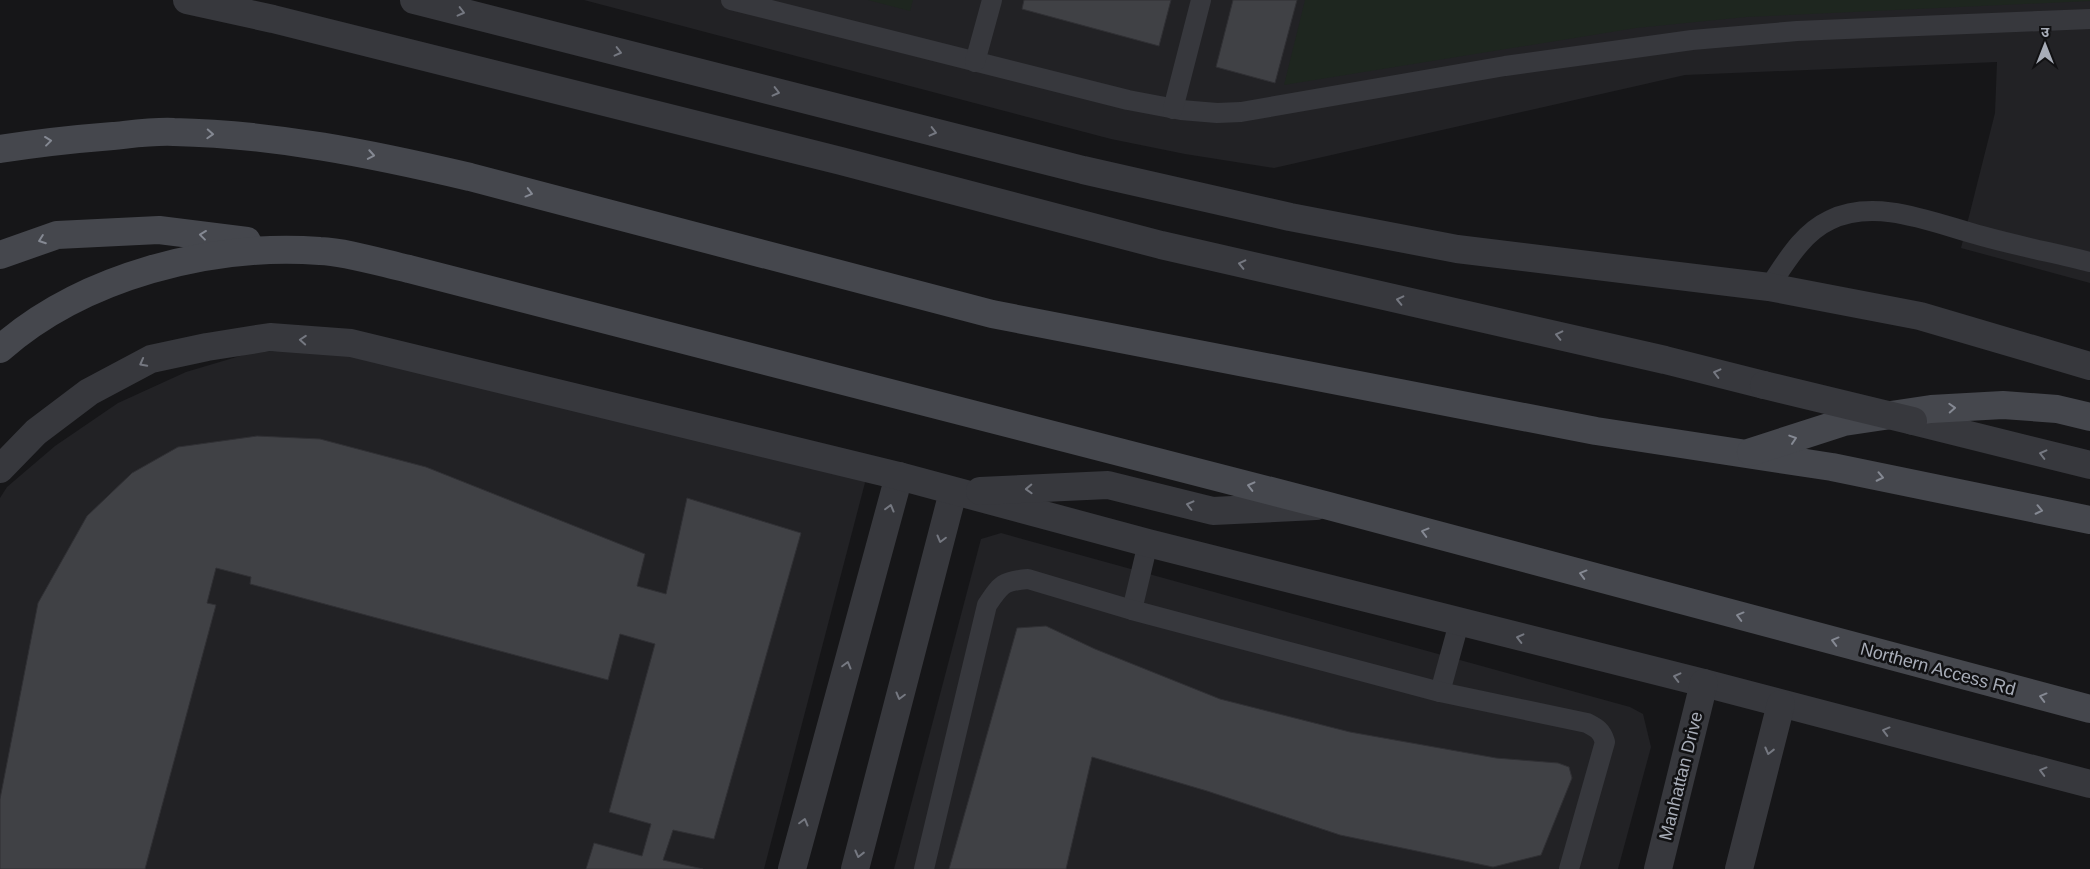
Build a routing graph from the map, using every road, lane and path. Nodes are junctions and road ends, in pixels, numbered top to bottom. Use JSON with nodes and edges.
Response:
{"nodes":[{"id":1,"x":187,"y":0,"type":"edge"},
{"id":2,"x":414,"y":0,"type":"edge"},
{"id":3,"x":731,"y":0,"type":"edge"},
{"id":4,"x":992,"y":0,"type":"edge"},
{"id":5,"x":1201,"y":0,"type":"edge"},
{"id":6,"x":2090,"y":19,"type":"edge"},
{"id":7,"x":975,"y":62,"type":"junction"},
{"id":8,"x":1173,"y":109,"type":"junction"},
{"id":9,"x":0,"y":149,"type":"edge"},
{"id":10,"x":321,"y":250,"type":"junction"},
{"id":11,"x":0,"y":256,"type":"edge"},
{"id":12,"x":2090,"y":262,"type":"edge"},
{"id":13,"x":1769,"y":287,"type":"junction"},
{"id":14,"x":0,"y":349,"type":"edge"},
{"id":15,"x":2090,"y":366,"type":"edge"},
{"id":16,"x":2090,"y":418,"type":"edge"},
{"id":17,"x":1747,"y":454,"type":"junction"},
{"id":18,"x":2090,"y":466,"type":"edge"},
{"id":19,"x":0,"y":469,"type":"edge"},
{"id":20,"x":898,"y":476,"type":"junction"},
{"id":21,"x":953,"y":492,"type":"junction"},
{"id":22,"x":1325,"y":505,"type":"junction"},
{"id":23,"x":2090,"y":520,"type":"edge"},
{"id":24,"x":1148,"y":543,"type":"junction"},
{"id":25,"x":1132,"y":610,"type":"junction"},
{"id":26,"x":1460,"y":623,"type":"junction"},
{"id":27,"x":1704,"y":683,"type":"junction"},
{"id":28,"x":1440,"y":692,"type":"junction"},
{"id":29,"x":1781,"y":704,"type":"junction"},
{"id":30,"x":2090,"y":709,"type":"edge"},
{"id":31,"x":2090,"y":784,"type":"edge"},
{"id":32,"x":792,"y":869,"type":"edge"},
{"id":33,"x":855,"y":869,"type":"edge"},
{"id":34,"x":924,"y":869,"type":"edge"},
{"id":35,"x":1569,"y":869,"type":"edge"},
{"id":36,"x":1658,"y":869,"type":"edge"},
{"id":37,"x":1739,"y":869,"type":"edge"}],
"edges":[{"from":18,"to":1,"type":"street","one_way":true,"bridge":true},
{"from":2,"to":13,"type":"street","one_way":true},
{"from":3,"to":7,"type":"lane"},
{"from":4,"to":7,"type":"lane"},
{"from":5,"to":8,"type":"lane"},
{"from":6,"to":8,"type":"lane"},
{"from":7,"to":8,"type":"lane"},
{"from":9,"to":17,"type":"main road","one_way":true},
{"from":10,"to":11,"type":"main road","one_way":true},
{"from":10,"to":14,"type":"main road"},
{"from":22,"to":10,"type":"main road","name":"Northern Access Rd","one_way":true},
{"from":12,"to":13,"type":"lane"},
{"from":13,"to":15,"type":"street"},
{"from":17,"to":16,"type":"main road","one_way":true},
{"from":17,"to":23,"type":"main road","one_way":true},
{"from":20,"to":19,"type":"street","one_way":true},
{"from":20,"to":21,"type":"street"},
{"from":32,"to":20,"type":"street","one_way":true},
{"from":22,"to":21,"type":"street","one_way":true},
{"from":21,"to":24,"type":"street"},
{"from":21,"to":33,"type":"street","one_way":true},
{"from":30,"to":22,"type":"main road","name":"Northern Access Rd","one_way":true},
{"from":24,"to":25,"type":"lane"},
{"from":24,"to":26,"type":"street"},
{"from":25,"to":28,"type":"lane"},
{"from":25,"to":34,"type":"lane"},
{"from":27,"to":26,"type":"street","one_way":true},
{"from":26,"to":28,"type":"lane"},
{"from":27,"to":29,"type":"street"},
{"from":27,"to":36,"type":"street","name":"Manhattan Drive"},
{"from":28,"to":35,"type":"lane"},
{"from":31,"to":29,"type":"street","one_way":true},
{"from":29,"to":37,"type":"street","one_way":true}]}
